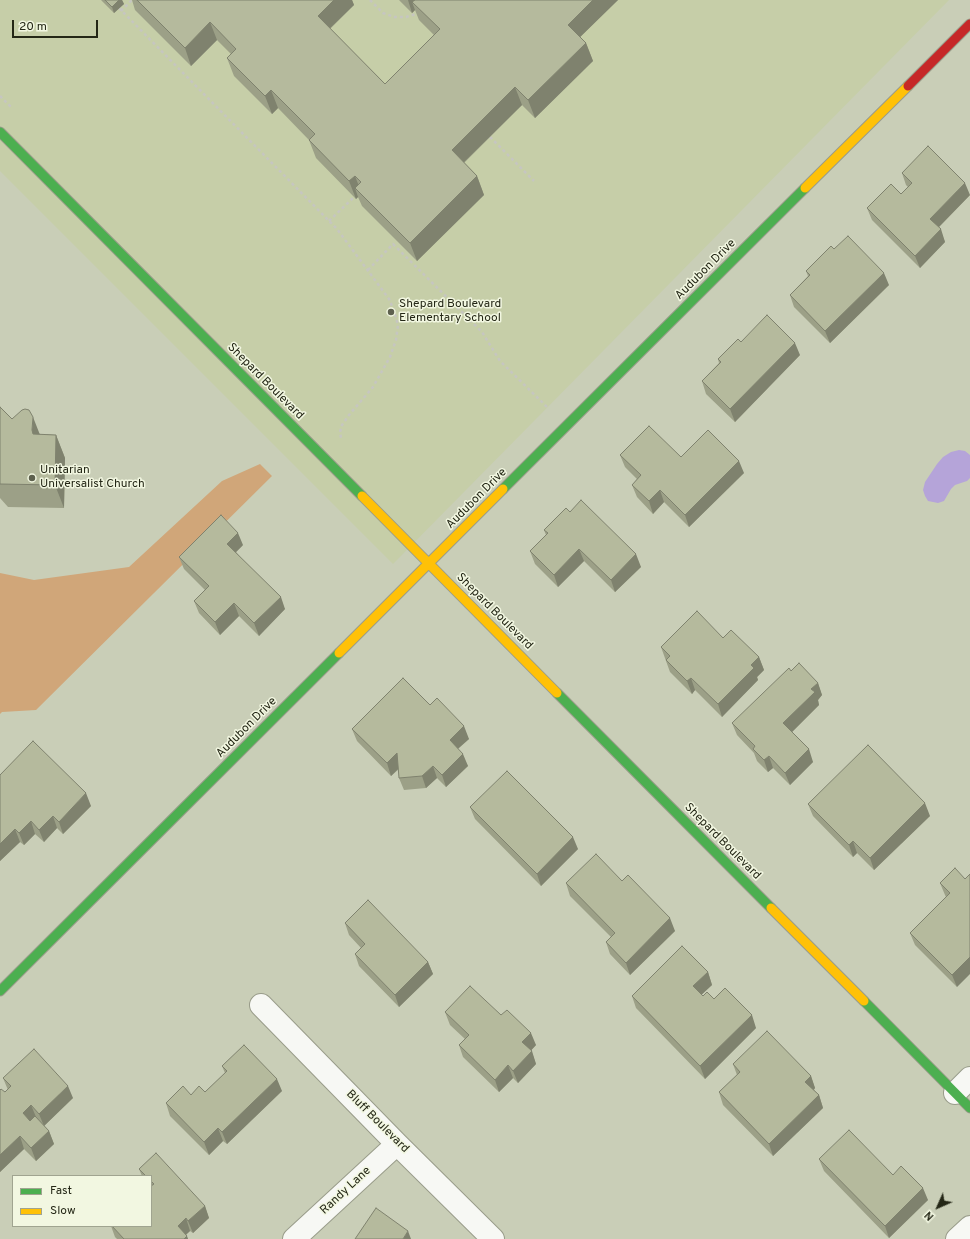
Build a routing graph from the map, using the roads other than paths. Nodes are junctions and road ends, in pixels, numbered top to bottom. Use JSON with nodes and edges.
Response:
{"nodes":[{"id":1,"x":970,"y":24,"type":"edge"},
{"id":2,"x":0,"y":132,"type":"edge"},
{"id":3,"x":429,"y":564,"type":"junction"},
{"id":4,"x":0,"y":991,"type":"edge"},
{"id":5,"x":261,"y":1005,"type":"dead end"},
{"id":6,"x":970,"y":1078,"type":"edge"},
{"id":7,"x":955,"y":1093,"type":"junction"},
{"id":8,"x":970,"y":1108,"type":"edge"},
{"id":9,"x":397,"y":1144,"type":"junction"},
{"id":10,"x":970,"y":1226,"type":"edge"},
{"id":11,"x":294,"y":1239,"type":"edge"},
{"id":12,"x":493,"y":1239,"type":"edge"},
{"id":13,"x":957,"y":1239,"type":"edge"}],
"edges":[{"from":1,"to":3,"type":"street","name":"Audubon Drive"},
{"from":2,"to":3,"type":"street","name":"Shepard Boulevard"},
{"from":3,"to":4,"type":"street","name":"Audubon Drive"},
{"from":3,"to":7,"type":"street","name":"Shepard Boulevard"},
{"from":5,"to":9,"type":"street","name":"Bluff Boulevard"},
{"from":6,"to":7,"type":"street"},
{"from":7,"to":8,"type":"street","name":"Shepard Boulevard"},
{"from":9,"to":11,"type":"street","name":"Randy Lane"},
{"from":9,"to":12,"type":"street","name":"Bluff Boulevard"},
{"from":10,"to":13,"type":"street"}]}
